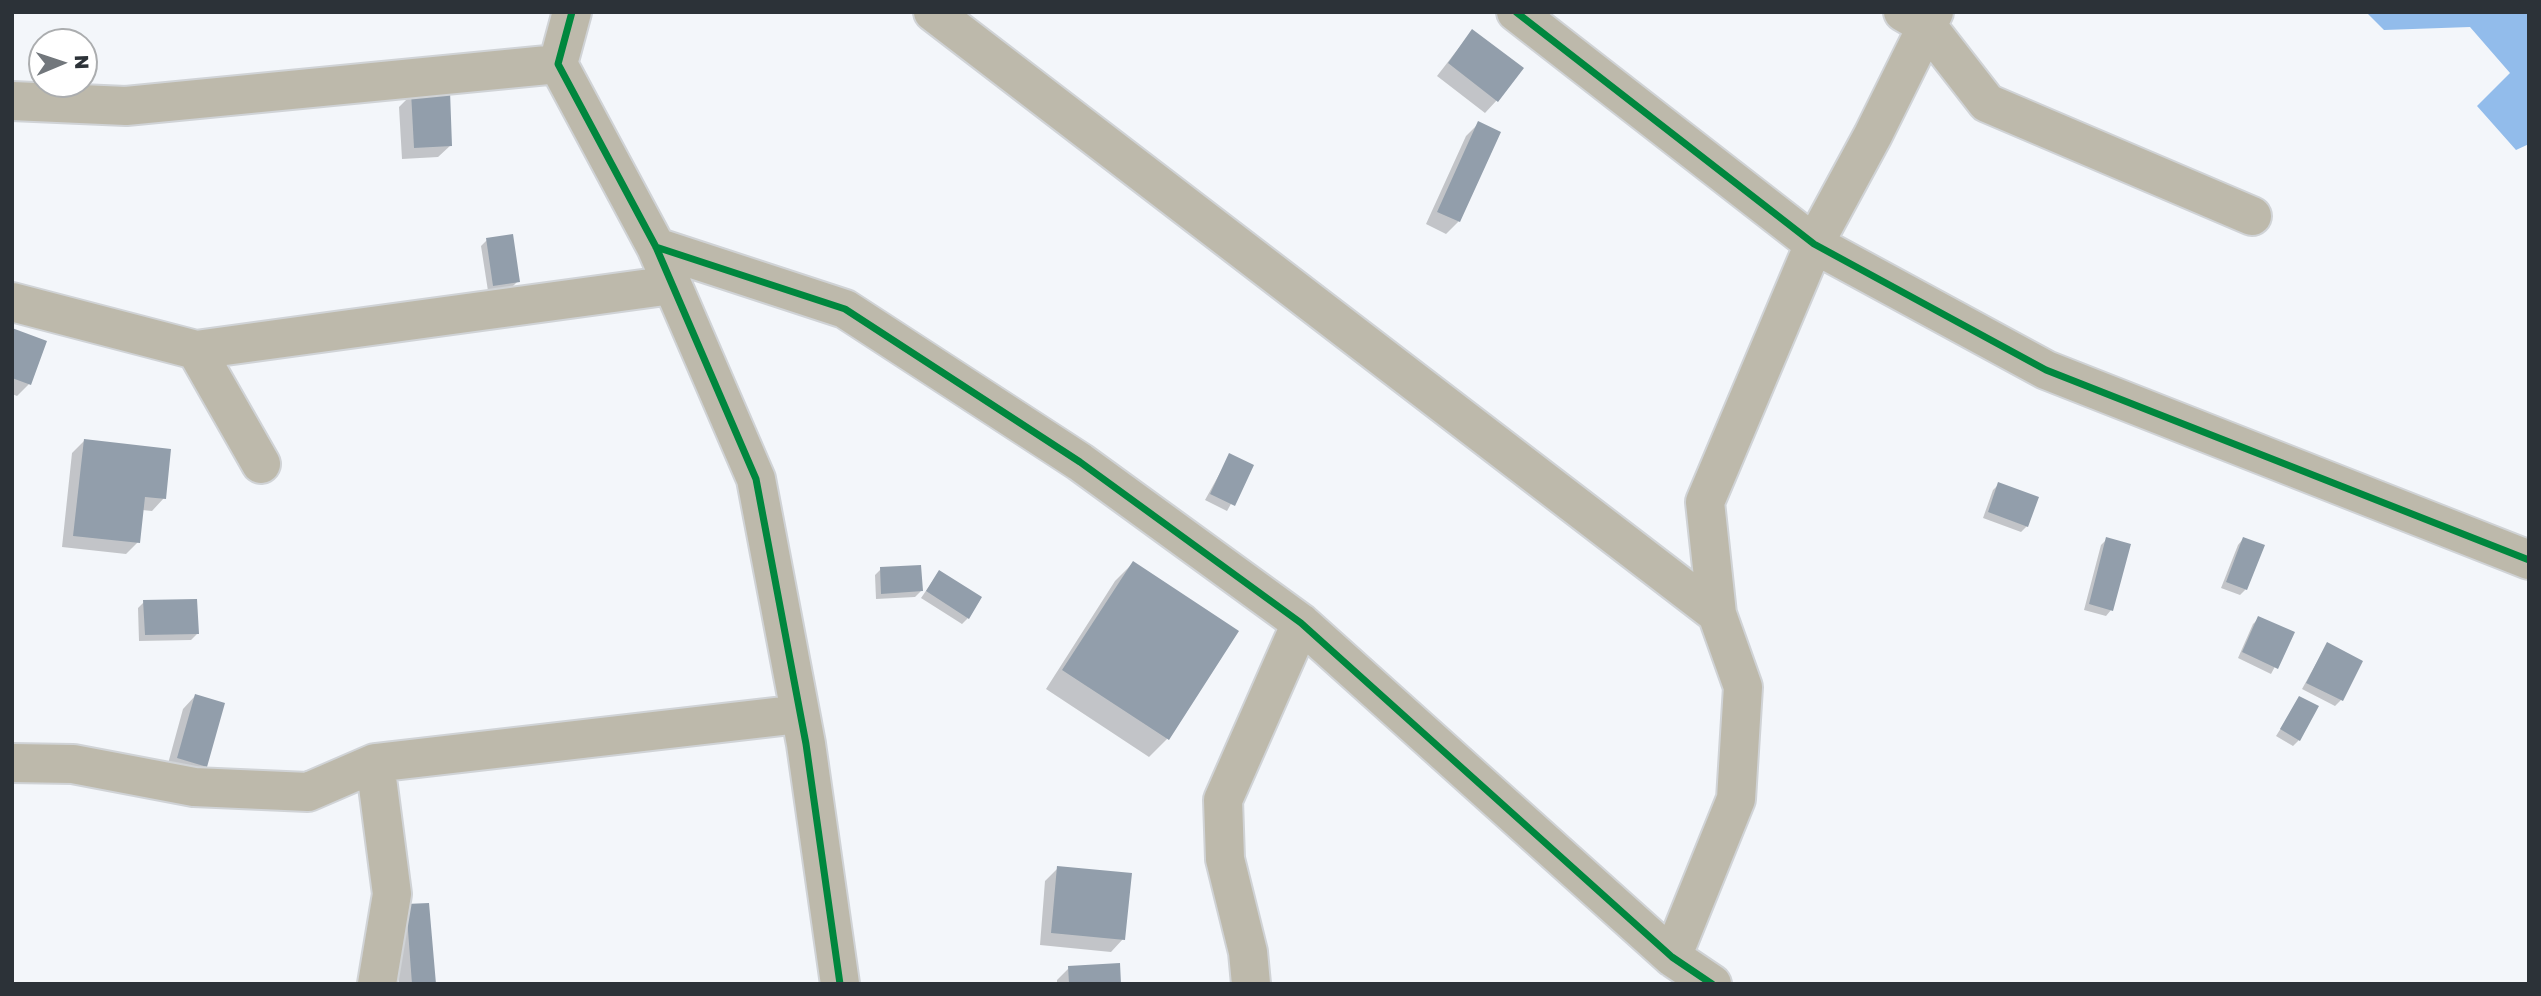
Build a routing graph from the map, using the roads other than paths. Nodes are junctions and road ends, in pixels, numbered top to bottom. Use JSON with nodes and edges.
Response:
{"nodes":[{"id":1,"x":572,"y":12,"type":"edge"},
{"id":2,"x":933,"y":12,"type":"edge"},
{"id":3,"x":1516,"y":12,"type":"edge"},
{"id":4,"x":1921,"y":17,"type":"edge"},
{"id":5,"x":558,"y":64,"type":"junction"},
{"id":6,"x":12,"y":101,"type":"edge"},
{"id":7,"x":2252,"y":216,"type":"dead end"},
{"id":8,"x":1814,"y":244,"type":"junction"},
{"id":9,"x":656,"y":247,"type":"junction"},
{"id":10,"x":672,"y":285,"type":"junction"},
{"id":11,"x":12,"y":302,"type":"edge"},
{"id":12,"x":196,"y":350,"type":"junction"},
{"id":13,"x":261,"y":464,"type":"dead end"},
{"id":14,"x":2529,"y":560,"type":"edge"},
{"id":15,"x":1717,"y":614,"type":"junction"},
{"id":16,"x":1301,"y":623,"type":"junction"},
{"id":17,"x":800,"y":714,"type":"junction"},
{"id":18,"x":12,"y":763,"type":"edge"},
{"id":19,"x":375,"y":763,"type":"junction"},
{"id":20,"x":1672,"y":957,"type":"junction"},
{"id":21,"x":377,"y":984,"type":"edge"},
{"id":22,"x":840,"y":984,"type":"edge"},
{"id":23,"x":1251,"y":984,"type":"edge"},
{"id":24,"x":1712,"y":984,"type":"edge"}],
"edges":[{"from":1,"to":5,"type":"street"},
{"from":2,"to":15,"type":"street"},
{"from":3,"to":8,"type":"street"},
{"from":4,"to":7,"type":"street"},
{"from":4,"to":8,"type":"street"},
{"from":5,"to":6,"type":"street"},
{"from":5,"to":9,"type":"street"},
{"from":8,"to":14,"type":"street"},
{"from":8,"to":15,"type":"street"},
{"from":9,"to":10,"type":"street"},
{"from":9,"to":16,"type":"street"},
{"from":10,"to":12,"type":"street"},
{"from":10,"to":17,"type":"street"},
{"from":11,"to":12,"type":"street"},
{"from":12,"to":13,"type":"street"},
{"from":15,"to":20,"type":"street"},
{"from":16,"to":20,"type":"street"},
{"from":16,"to":23,"type":"street"},
{"from":17,"to":19,"type":"street"},
{"from":17,"to":22,"type":"street"},
{"from":18,"to":19,"type":"street"},
{"from":19,"to":21,"type":"street"},
{"from":20,"to":24,"type":"street"}]}
